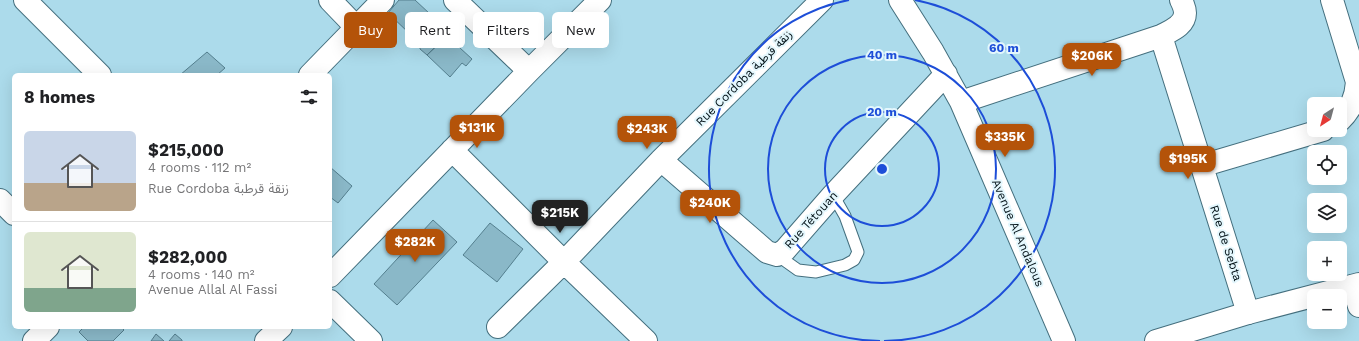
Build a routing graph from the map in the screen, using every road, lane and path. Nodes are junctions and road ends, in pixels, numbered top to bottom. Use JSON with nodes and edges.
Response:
{"nodes":[{"id":1,"x":25,"y":0,"type":"edge"},
{"id":2,"x":330,"y":0,"type":"edge"},
{"id":3,"x":383,"y":0,"type":"edge"},
{"id":4,"x":455,"y":0,"type":"edge"},
{"id":5,"x":600,"y":0,"type":"edge"},
{"id":6,"x":822,"y":0,"type":"edge"},
{"id":7,"x":900,"y":0,"type":"edge"},
{"id":8,"x":1332,"y":0,"type":"edge"},
{"id":9,"x":1183,"y":6,"type":"edge"},
{"id":10,"x":371,"y":12,"type":"edge"},
{"id":11,"x":344,"y":15,"type":"edge"},
{"id":12,"x":1161,"y":36,"type":"junction"},
{"id":13,"x":344,"y":40,"type":"edge"},
{"id":14,"x":529,"y":71,"type":"junction"},
{"id":15,"x":98,"y":73,"type":"edge"},
{"id":16,"x":312,"y":73,"type":"edge"},
{"id":17,"x":946,"y":74,"type":"junction"},
{"id":18,"x":961,"y":102,"type":"junction"},
{"id":19,"x":1347,"y":111,"type":"edge"},
{"id":20,"x":1307,"y":135,"type":"edge"},
{"id":21,"x":452,"y":150,"type":"junction"},
{"id":22,"x":661,"y":160,"type":"junction"},
{"id":23,"x":1201,"y":166,"type":"junction"},
{"id":24,"x":833,"y":196,"type":"junction"},
{"id":25,"x":0,"y":200,"type":"edge"},
{"id":26,"x":12,"y":212,"type":"edge"},
{"id":27,"x":777,"y":255,"type":"junction"},
{"id":28,"x":564,"y":262,"type":"junction"},
{"id":29,"x":332,"y":274,"type":"edge"},
{"id":30,"x":1357,"y":292,"type":"edge"},
{"id":31,"x":332,"y":303,"type":"edge"},
{"id":32,"x":1248,"y":313,"type":"junction"},
{"id":33,"x":498,"y":327,"type":"dead end"},
{"id":34,"x":46,"y":329,"type":"edge"},
{"id":35,"x":279,"y":329,"type":"edge"},
{"id":36,"x":1204,"y":334,"type":"edge"},
{"id":37,"x":34,"y":341,"type":"edge"},
{"id":38,"x":266,"y":341,"type":"edge"},
{"id":39,"x":371,"y":341,"type":"edge"},
{"id":40,"x":646,"y":341,"type":"edge"},
{"id":41,"x":1064,"y":341,"type":"edge"},
{"id":42,"x":1156,"y":341,"type":"edge"}],
"edges":[{"from":1,"to":15,"type":"street"},
{"from":2,"to":11,"type":"street"},
{"from":3,"to":10,"type":"street"},
{"from":4,"to":14,"type":"street"},
{"from":5,"to":14,"type":"street"},
{"from":6,"to":22,"type":"street","name":"Rue Cordoba زنقة قرطبة"},
{"from":7,"to":17,"type":"street","name":"Avenue Al Andalous"},
{"from":8,"to":19,"type":"street"},
{"from":9,"to":12,"type":"street"},
{"from":12,"to":18,"type":"street"},
{"from":12,"to":23,"type":"street","name":"Rue de Sebta"},
{"from":13,"to":16,"type":"street"},
{"from":14,"to":21,"type":"street"},
{"from":17,"to":18,"type":"street","name":"Avenue Al Andalous"},
{"from":17,"to":24,"type":"street","name":"Rue Tétouan"},
{"from":18,"to":41,"type":"street","name":"Avenue Al Andalous"},
{"from":20,"to":23,"type":"street"},
{"from":21,"to":28,"type":"street"},
{"from":21,"to":29,"type":"street"},
{"from":22,"to":27,"type":"street","name":"Rue Tétouan"},
{"from":22,"to":28,"type":"street","name":"Rue Cordoba زنقة قرطبة"},
{"from":23,"to":32,"type":"street","name":"Rue de Sebta"},
{"from":24,"to":27,"type":"street","name":"Rue Tétouan"},
{"from":24,"to":27,"type":"lane"},
{"from":25,"to":26,"type":"street"},
{"from":28,"to":33,"type":"street","name":"Rue Cordoba زنقة قرطبة"},
{"from":28,"to":40,"type":"street"},
{"from":30,"to":32,"type":"street"},
{"from":31,"to":39,"type":"street"},
{"from":32,"to":36,"type":"street"},
{"from":34,"to":37,"type":"street"},
{"from":35,"to":38,"type":"street"},
{"from":36,"to":42,"type":"street"}]}
